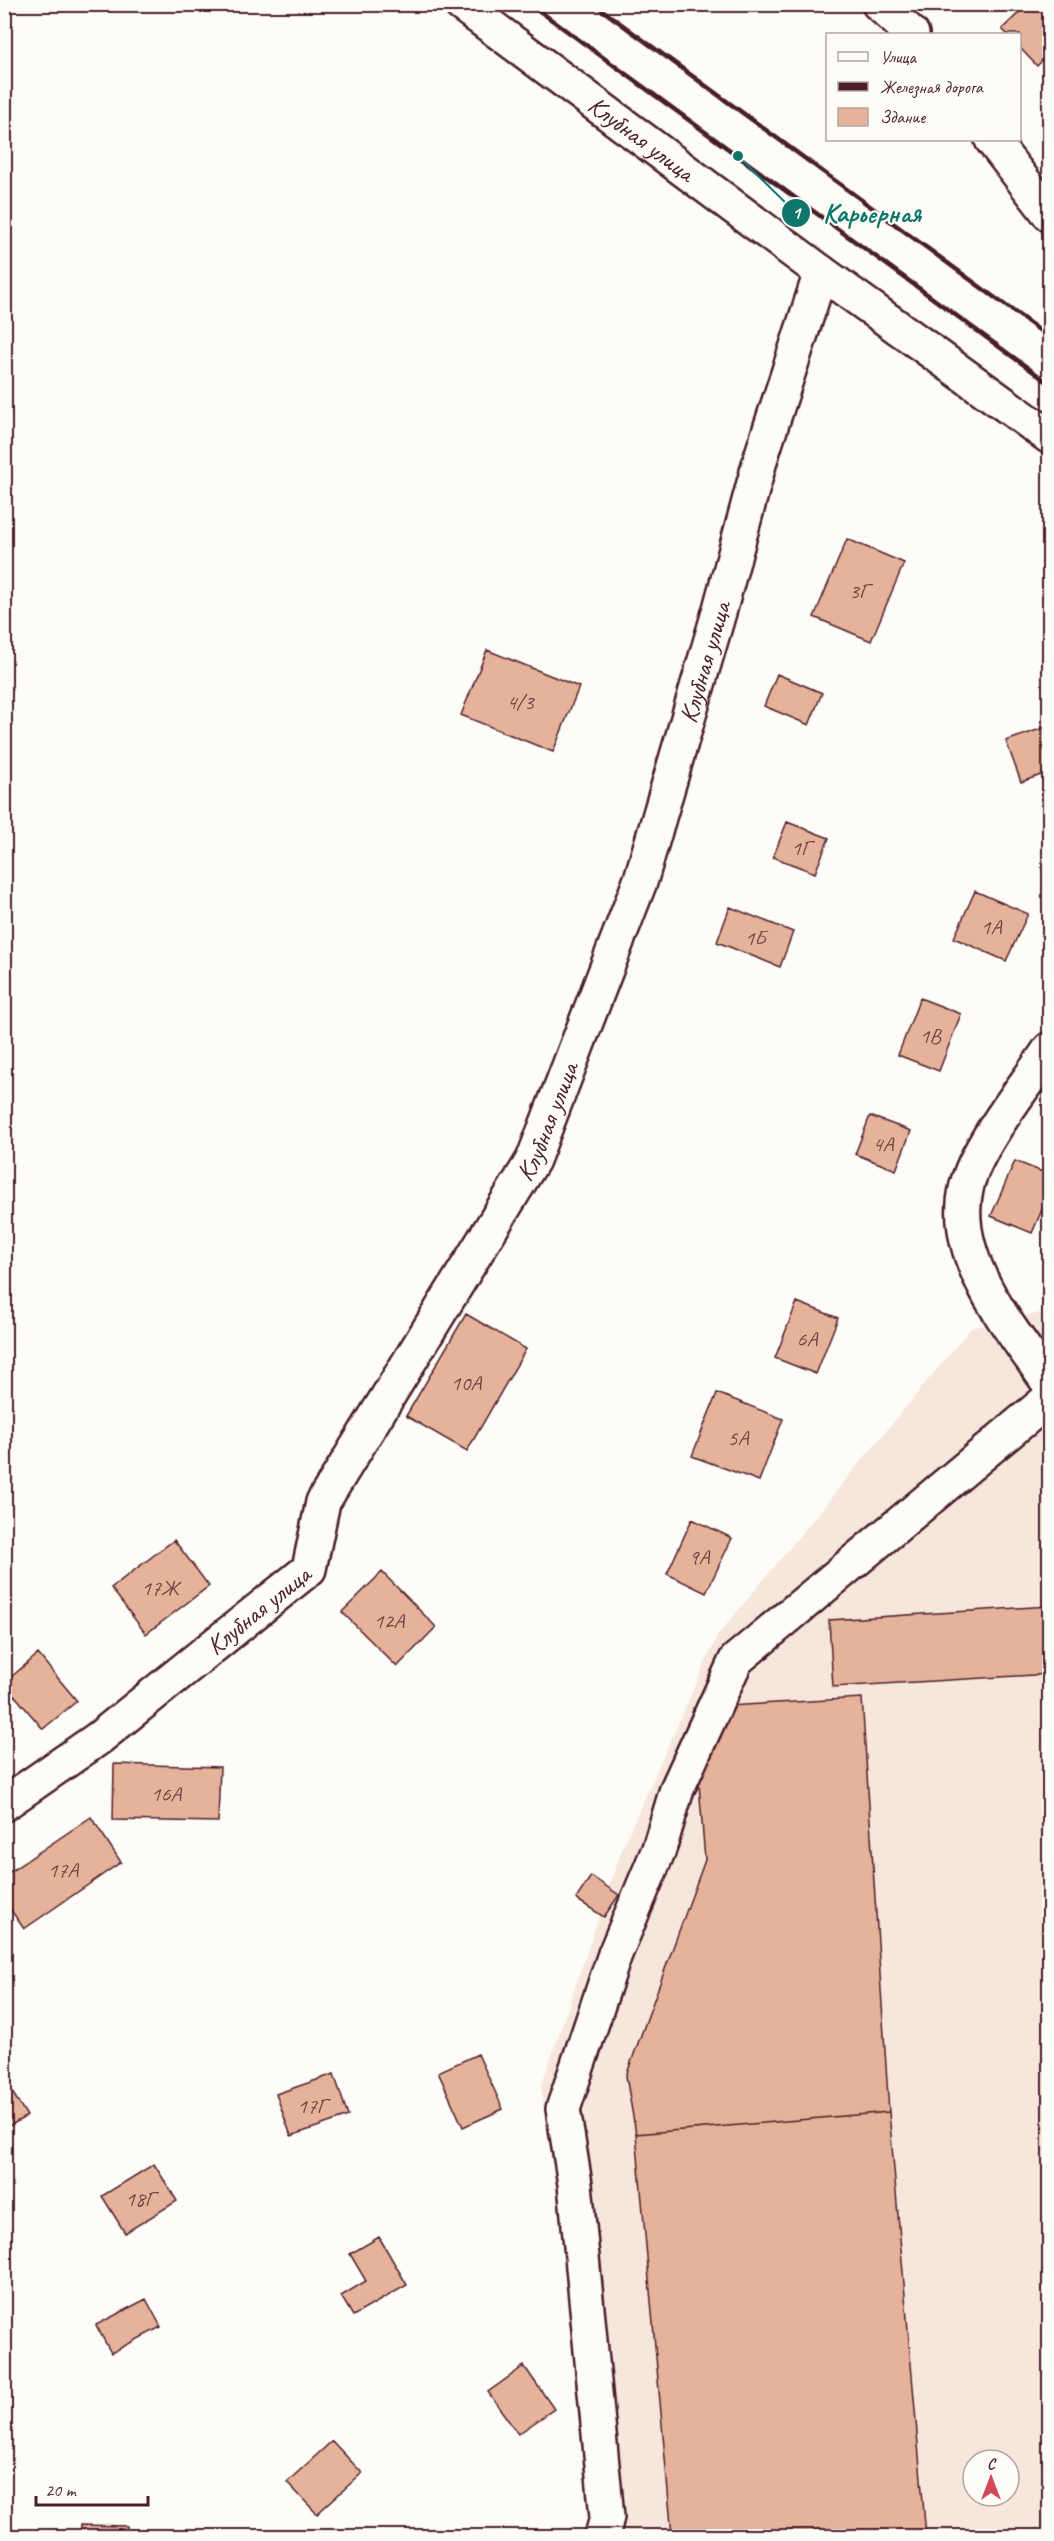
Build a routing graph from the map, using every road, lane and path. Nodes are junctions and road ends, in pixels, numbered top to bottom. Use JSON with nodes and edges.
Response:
{"nodes":[{"id":1,"x":461,"y":4,"type":"edge"},
{"id":2,"x":879,"y":4,"type":"edge"},
{"id":3,"x":911,"y":33,"type":"edge"},
{"id":4,"x":993,"y":141,"type":"edge"},
{"id":5,"x":1050,"y":215,"type":"edge"},
{"id":6,"x":821,"y":272,"type":"junction"},
{"id":7,"x":1050,"y":437,"type":"edge"},
{"id":8,"x":1050,"y":1049,"type":"edge"},
{"id":9,"x":1050,"y":1385,"type":"edge"},
{"id":10,"x":1050,"y":1398,"type":"edge"},
{"id":11,"x":4,"y":1804,"type":"edge"},
{"id":12,"x":602,"y":2536,"type":"edge"}],
"edges":[{"from":1,"to":6,"type":"street","name":"Клубная улица"},
{"from":2,"to":3,"type":"street"},
{"from":4,"to":5,"type":"street"},
{"from":6,"to":7,"type":"street","name":"Клубная улица"},
{"from":6,"to":11,"type":"street","name":"Клубная улица"},
{"from":8,"to":9,"type":"street"},
{"from":10,"to":12,"type":"street"}]}
